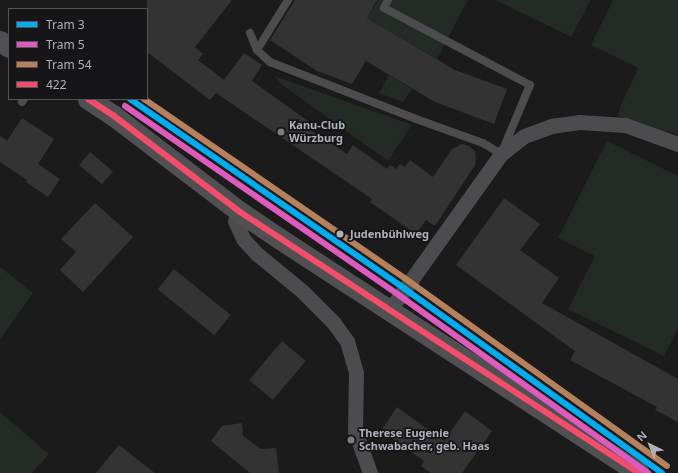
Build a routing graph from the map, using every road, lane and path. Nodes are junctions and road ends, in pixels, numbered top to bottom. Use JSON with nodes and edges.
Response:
{"nodes":[{"id":1,"x":288,"y":0,"type":"edge"},
{"id":2,"x":388,"y":0,"type":"edge"},
{"id":3,"x":250,"y":33,"type":"dead end"},
{"id":4,"x":257,"y":50,"type":"junction"},
{"id":5,"x":90,"y":100,"type":"edge"},
{"id":6,"x":678,"y":144,"type":"edge"},
{"id":7,"x":501,"y":154,"type":"junction"},
{"id":8,"x":240,"y":212,"type":"junction"},
{"id":9,"x":389,"y":311,"type":"junction"},
{"id":10,"x":370,"y":473,"type":"edge"},
{"id":11,"x":639,"y":473,"type":"edge"}],
"edges":[{"from":1,"to":4,"type":"lane"},
{"from":2,"to":7,"type":"lane"},
{"from":3,"to":4,"type":"lane"},
{"from":4,"to":7,"type":"lane"},
{"from":5,"to":8,"type":"main road"},
{"from":6,"to":7,"type":"street"},
{"from":7,"to":9,"type":"street"},
{"from":8,"to":9,"type":"main road"},
{"from":8,"to":10,"type":"street"},
{"from":9,"to":11,"type":"main road"}]}
